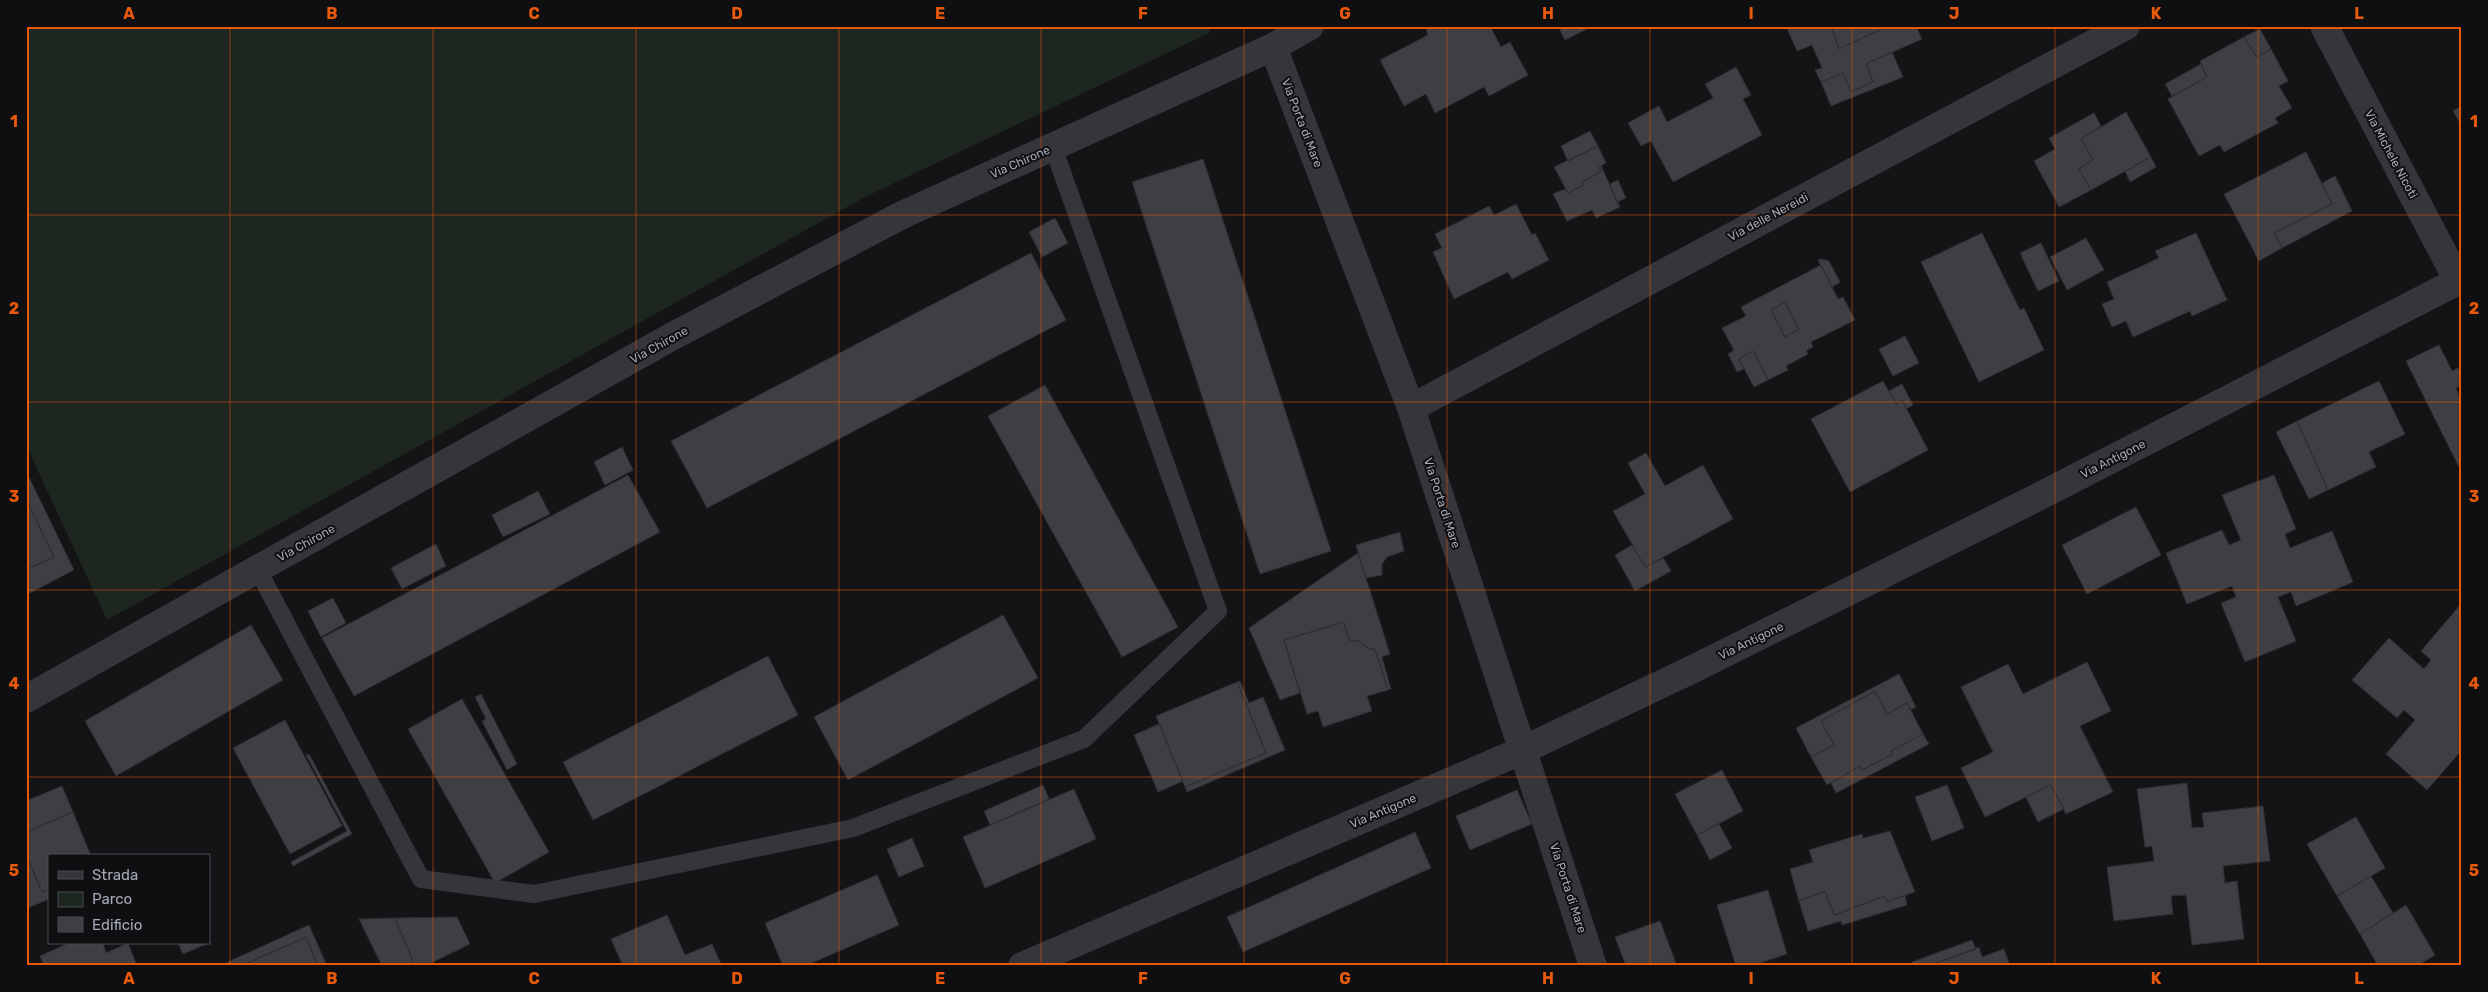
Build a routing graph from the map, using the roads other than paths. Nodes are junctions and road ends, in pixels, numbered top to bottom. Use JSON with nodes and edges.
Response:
{"nodes":[{"id":1,"x":1310,"y":26,"type":"edge"},
{"id":2,"x":2126,"y":26,"type":"edge"},
{"id":3,"x":2324,"y":26,"type":"edge"},
{"id":4,"x":1273,"y":46,"type":"junction"},
{"id":5,"x":1053,"y":147,"type":"junction"},
{"id":6,"x":2460,"y":280,"type":"edge"},
{"id":7,"x":1411,"y":408,"type":"junction"},
{"id":8,"x":258,"y":570,"type":"junction"},
{"id":9,"x":26,"y":699,"type":"edge"},
{"id":10,"x":1524,"y":750,"type":"junction"},
{"id":11,"x":1022,"y":966,"type":"edge"},
{"id":12,"x":1593,"y":966,"type":"edge"}],
"edges":[{"from":1,"to":4,"type":"street","name":"Via Chirone"},
{"from":2,"to":7,"type":"street","name":"Via delle Nereidi"},
{"from":3,"to":6,"type":"street","name":"Via Michele Nicoti"},
{"from":4,"to":5,"type":"street","name":"Via Chirone"},
{"from":4,"to":7,"type":"street","name":"Via Porta di Mare"},
{"from":5,"to":8,"type":"street","name":"Via Chirone"},
{"from":5,"to":8,"type":"lane"},
{"from":6,"to":10,"type":"street","name":"Via Antigone"},
{"from":7,"to":10,"type":"street","name":"Via Porta di Mare"},
{"from":8,"to":9,"type":"street","name":"Via Chirone"},
{"from":10,"to":11,"type":"street","name":"Via Antigone"},
{"from":10,"to":12,"type":"street","name":"Via Porta di Mare"}]}
